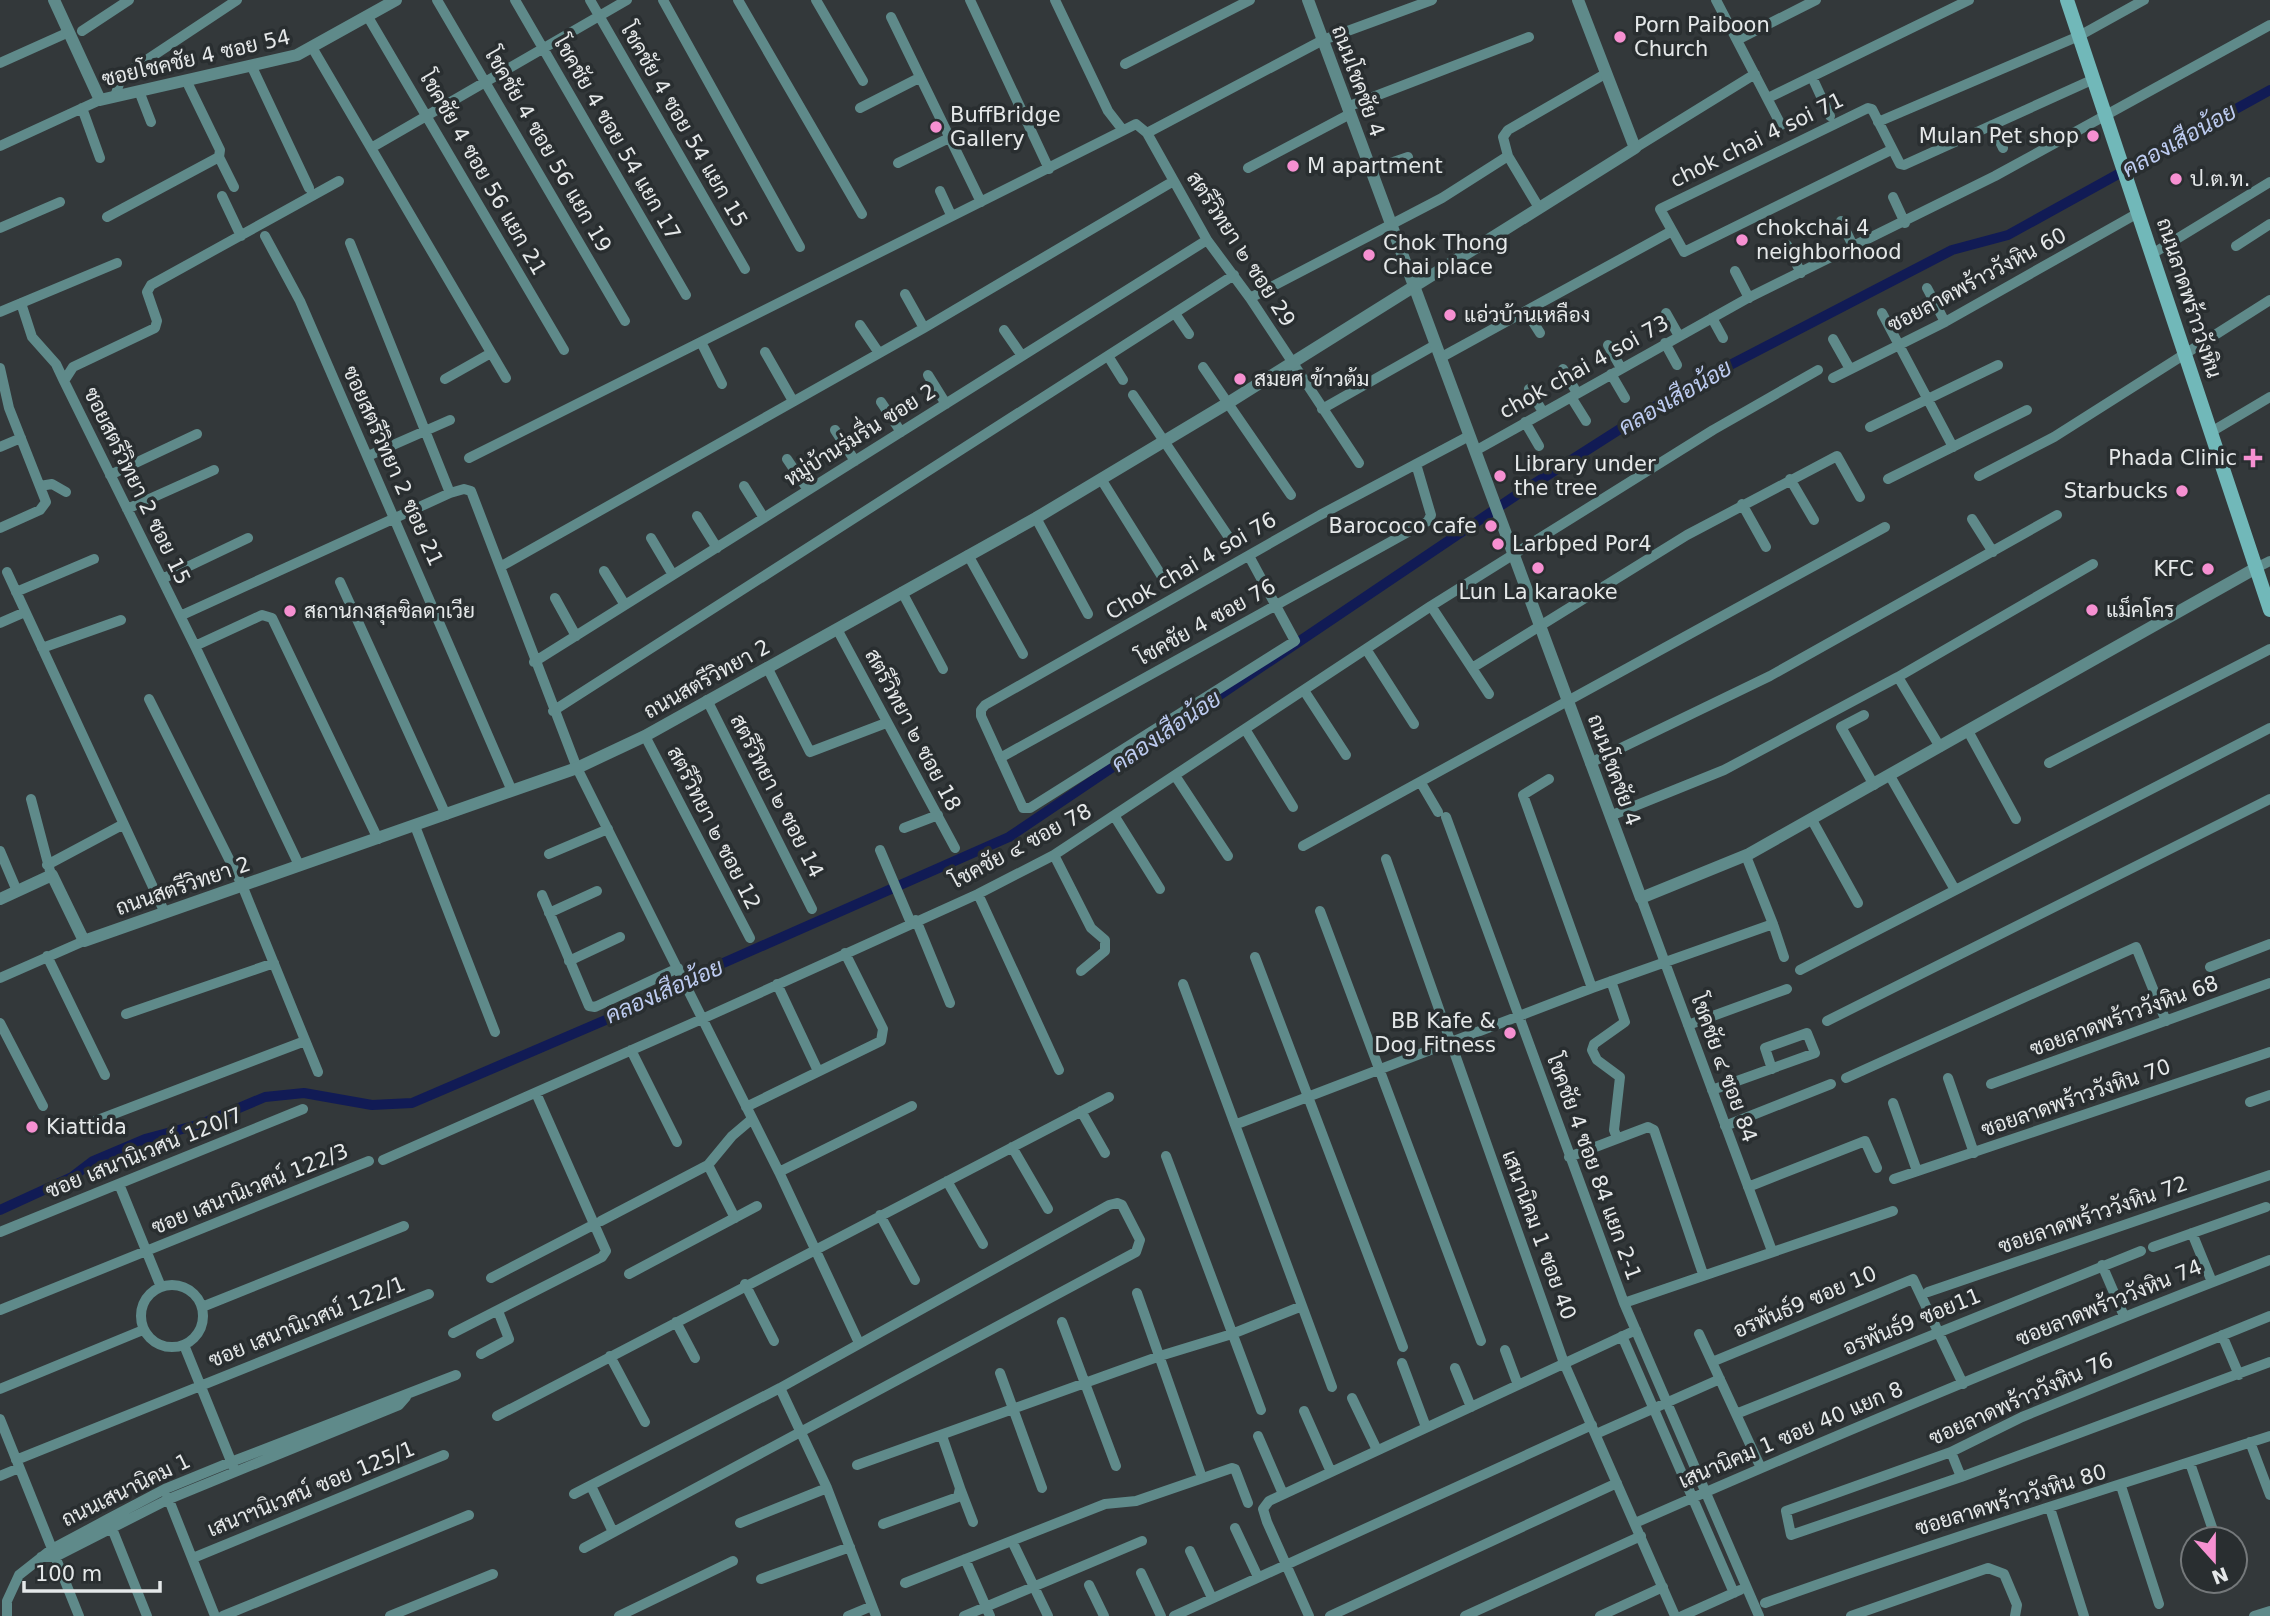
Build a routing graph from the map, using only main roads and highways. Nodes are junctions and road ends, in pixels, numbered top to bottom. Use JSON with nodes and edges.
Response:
{"nodes":[{"id":1,"x":2067,"y":0,"type":"edge"},
{"id":2,"x":2269,"y":605,"type":"edge"}],
"edges":[{"from":1,"to":2,"type":"main road","name":"ถนนลาดพร้าววังหิน"}]}
